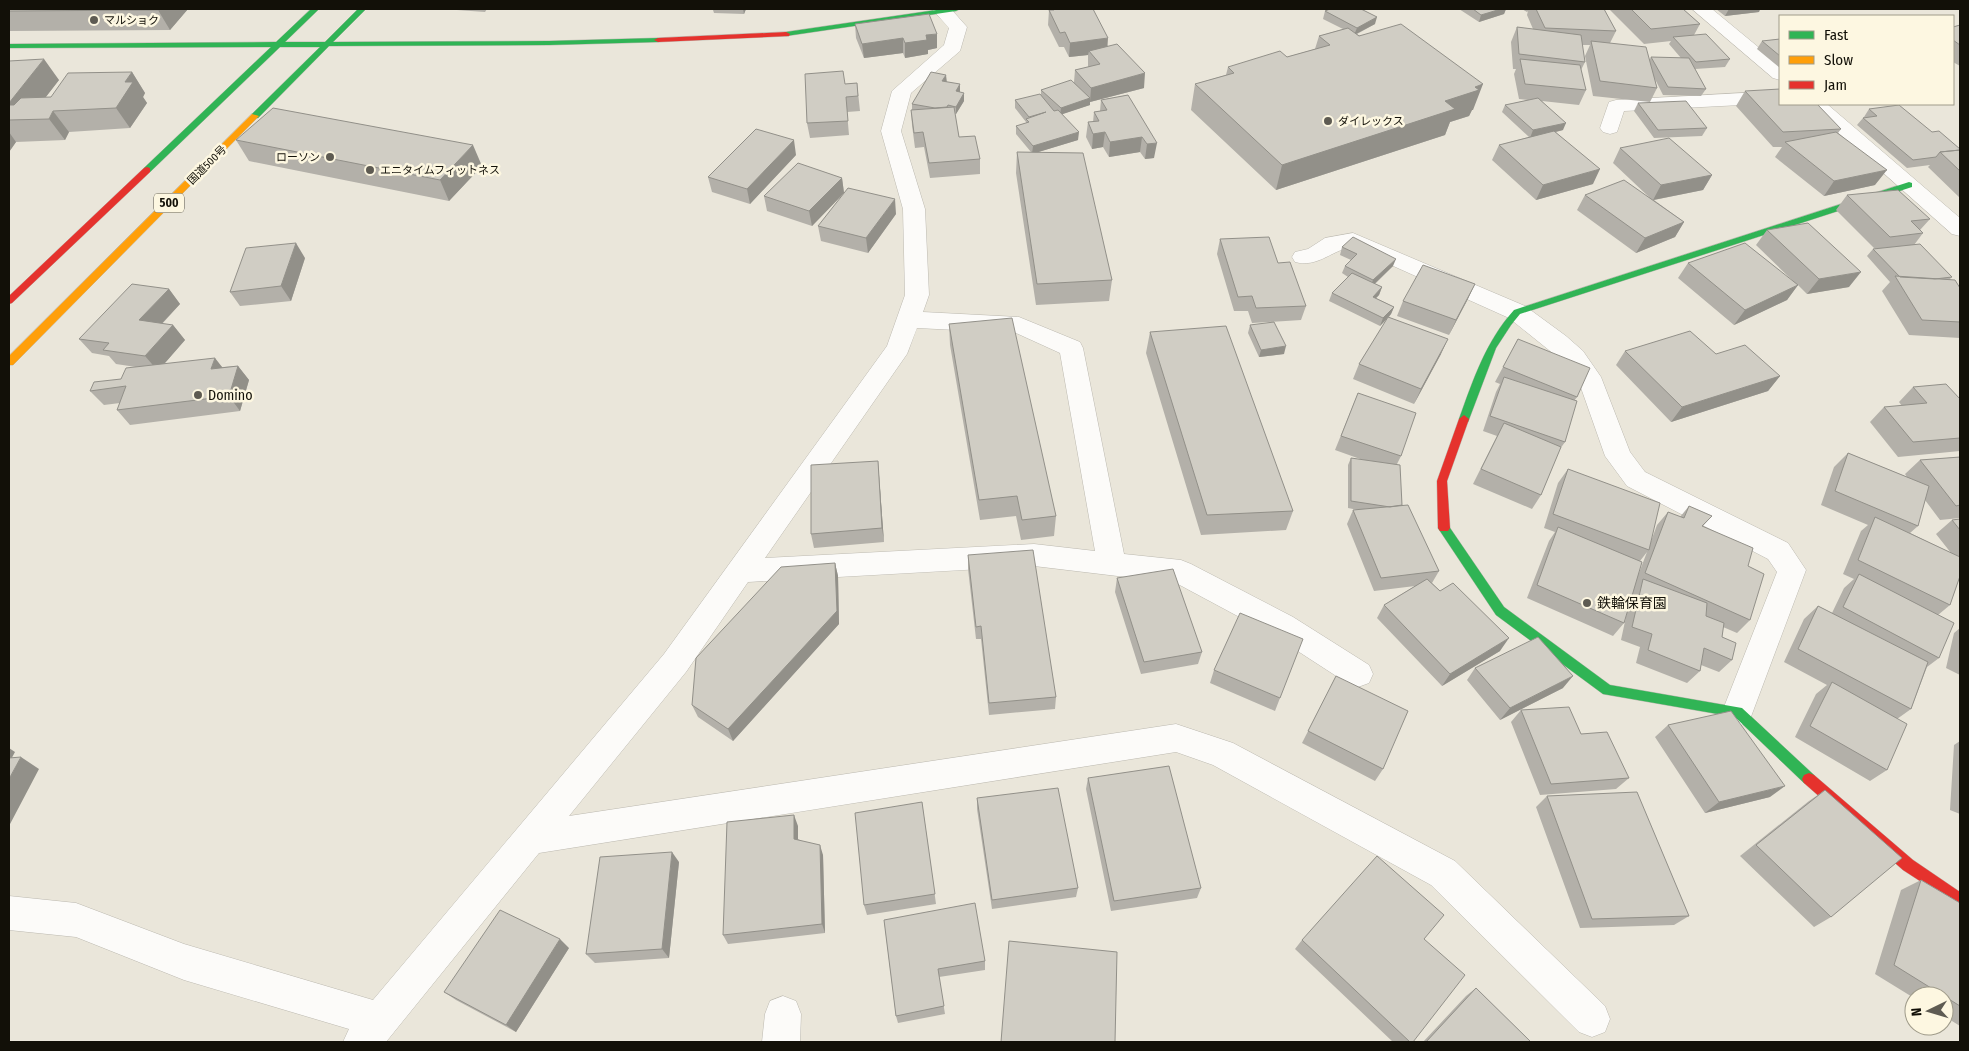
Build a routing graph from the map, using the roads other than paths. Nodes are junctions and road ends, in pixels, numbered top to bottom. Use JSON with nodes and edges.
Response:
{"nodes":[{"id":1,"x":315,"y":9,"type":"edge"},
{"id":2,"x":362,"y":9,"type":"edge"},
{"id":3,"x":1701,"y":9,"type":"edge"},
{"id":4,"x":947,"y":10,"type":"edge"},
{"id":5,"x":328,"y":43,"type":"junction"},
{"id":6,"x":278,"y":44,"type":"junction"},
{"id":7,"x":9,"y":46,"type":"edge"},
{"id":8,"x":1779,"y":73,"type":"edge"},
{"id":9,"x":1779,"y":97,"type":"edge"},
{"id":10,"x":1817,"y":105,"type":"edge"},
{"id":11,"x":1610,"y":128,"type":"dead end"},
{"id":12,"x":1908,"y":185,"type":"junction"},
{"id":13,"x":1960,"y":229,"type":"edge"},
{"id":14,"x":1304,"y":257,"type":"dead end"},
{"id":15,"x":9,"y":301,"type":"edge"},
{"id":16,"x":1517,"y":312,"type":"junction"},
{"id":17,"x":909,"y":319,"type":"junction"},
{"id":18,"x":9,"y":362,"type":"edge"},
{"id":19,"x":1112,"y":564,"type":"junction"},
{"id":20,"x":741,"y":571,"type":"junction"},
{"id":21,"x":1358,"y":674,"type":"dead end"},
{"id":22,"x":1738,"y":712,"type":"junction"},
{"id":23,"x":531,"y":838,"type":"junction"},
{"id":24,"x":1960,"y":900,"type":"edge"},
{"id":25,"x":9,"y":913,"type":"edge"},
{"id":26,"x":1592,"y":1019,"type":"dead end"},
{"id":27,"x":371,"y":1031,"type":"edge"}],
"edges":[{"from":1,"to":6,"type":"main road"},
{"from":2,"to":5,"type":"main road","name":"国道500号","number":"500"},
{"from":3,"to":8,"type":"street"},
{"from":4,"to":5,"type":"main road"},
{"from":4,"to":17,"type":"street"},
{"from":5,"to":6,"type":"main road"},
{"from":5,"to":18,"type":"main road","name":"国道500号","number":"500"},
{"from":6,"to":7,"type":"main road"},
{"from":6,"to":15,"type":"main road"},
{"from":9,"to":11,"type":"street"},
{"from":10,"to":12,"type":"street"},
{"from":12,"to":13,"type":"street"},
{"from":12,"to":16,"type":"main road"},
{"from":14,"to":16,"type":"street"},
{"from":16,"to":22,"type":"street"},
{"from":16,"to":22,"type":"main road"},
{"from":17,"to":19,"type":"street"},
{"from":17,"to":20,"type":"street"},
{"from":19,"to":20,"type":"street"},
{"from":19,"to":21,"type":"street"},
{"from":20,"to":23,"type":"street"},
{"from":22,"to":24,"type":"main road"},
{"from":23,"to":26,"type":"street"},
{"from":23,"to":27,"type":"street"},
{"from":25,"to":27,"type":"street"}]}
